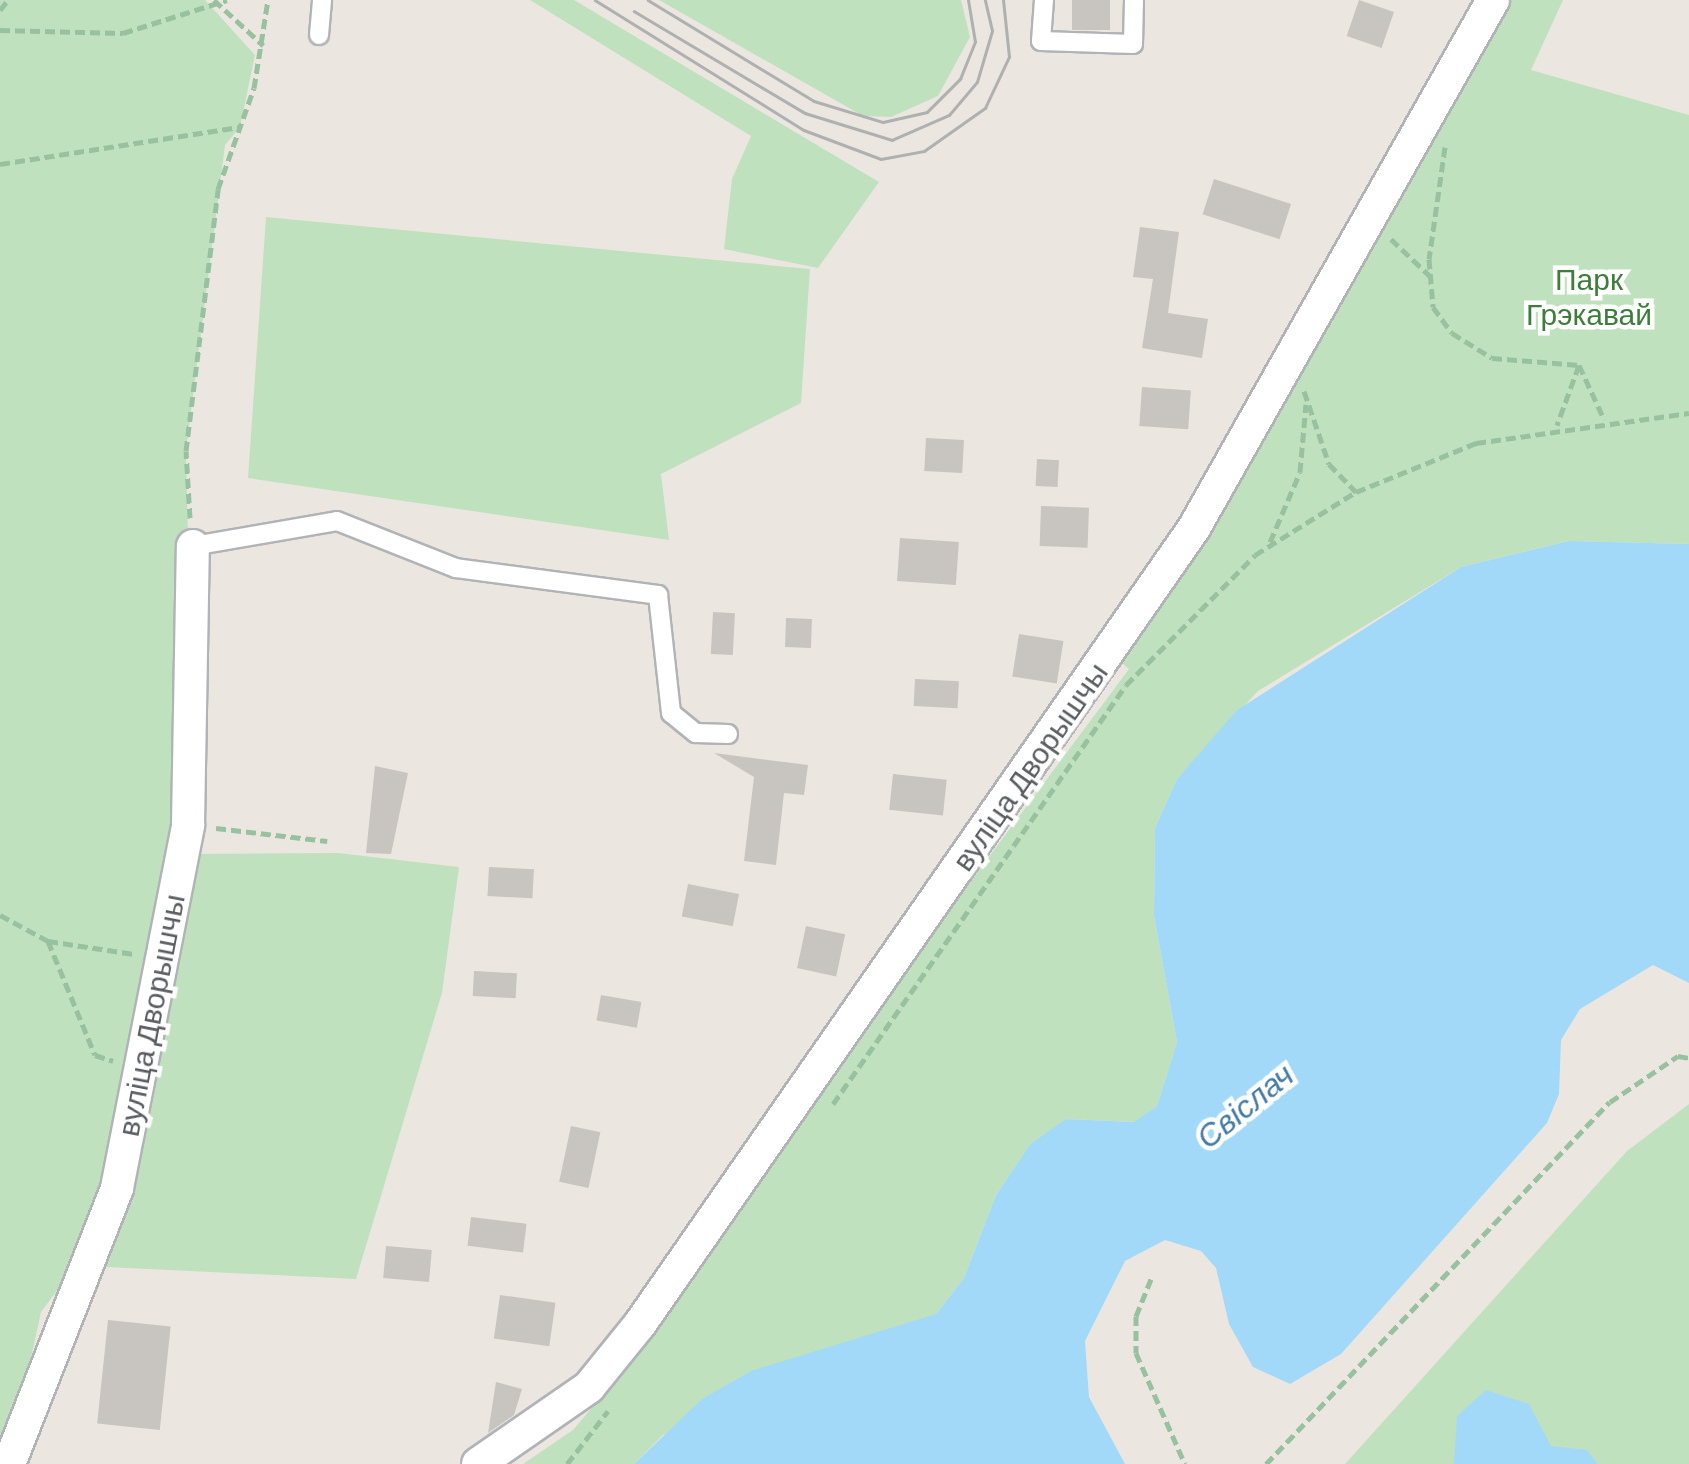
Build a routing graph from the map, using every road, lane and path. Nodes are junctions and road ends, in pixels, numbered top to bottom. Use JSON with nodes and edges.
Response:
{"nodes":[{"id":1,"x":8,"y":0,"type":"edge"},
{"id":2,"x":227,"y":0,"type":"edge"},
{"id":3,"x":268,"y":0,"type":"edge"},
{"id":4,"x":322,"y":0,"type":"edge"},
{"id":5,"x":1044,"y":0,"type":"edge"},
{"id":6,"x":1134,"y":0,"type":"edge"},
{"id":7,"x":1493,"y":0,"type":"edge"},
{"id":8,"x":216,"y":2,"type":"edge"},
{"id":9,"x":0,"y":10,"type":"edge"},
{"id":10,"x":0,"y":30,"type":"edge"},
{"id":11,"x":319,"y":35,"type":"dead end"},
{"id":12,"x":264,"y":45,"type":"junction"},
{"id":13,"x":240,"y":127,"type":"junction"},
{"id":14,"x":1447,"y":136,"type":"dead end"},
{"id":15,"x":0,"y":164,"type":"edge"},
{"id":16,"x":1367,"y":216,"type":"junction"},
{"id":17,"x":1430,"y":277,"type":"junction"},
{"id":18,"x":1294,"y":349,"type":"junction"},
{"id":19,"x":1579,"y":365,"type":"junction"},
{"id":20,"x":1306,"y":402,"type":"junction"},
{"id":21,"x":1689,"y":414,"type":"edge"},
{"id":22,"x":1604,"y":419,"type":"junction"},
{"id":23,"x":1556,"y":426,"type":"junction"},
{"id":24,"x":1356,"y":492,"type":"junction"},
{"id":25,"x":192,"y":546,"type":"junction"},
{"id":26,"x":1268,"y":546,"type":"junction"},
{"id":27,"x":728,"y":734,"type":"dead end"},
{"id":28,"x":188,"y":825,"type":"junction"},
{"id":29,"x":328,"y":841,"type":"dead end"},
{"id":30,"x":0,"y":915,"type":"edge"},
{"id":31,"x":48,"y":941,"type":"junction"},
{"id":32,"x":159,"y":958,"type":"junction"},
{"id":33,"x":1689,"y":1058,"type":"edge"},
{"id":34,"x":138,"y":1069,"type":"junction"},
{"id":35,"x":820,"y":1121,"type":"dead end"},
{"id":36,"x":1151,"y":1279,"type":"dead end"},
{"id":37,"x":614,"y":1404,"type":"dead end"},
{"id":38,"x":10,"y":1464,"type":"edge"},
{"id":39,"x":478,"y":1464,"type":"edge"},
{"id":40,"x":567,"y":1464,"type":"edge"},
{"id":41,"x":1186,"y":1464,"type":"edge"},
{"id":42,"x":1266,"y":1464,"type":"edge"}],
"edges":[{"from":1,"to":9,"type":"path"},
{"from":2,"to":8,"type":"path"},
{"from":3,"to":12,"type":"path"},
{"from":4,"to":11,"type":"lane"},
{"from":5,"to":6,"type":"lane"},
{"from":7,"to":16,"type":"street","name":"вуліца Дворышчы"},
{"from":8,"to":10,"type":"path"},
{"from":8,"to":12,"type":"path"},
{"from":12,"to":13,"type":"path"},
{"from":13,"to":15,"type":"path"},
{"from":13,"to":25,"type":"path"},
{"from":14,"to":17,"type":"path"},
{"from":16,"to":17,"type":"path"},
{"from":16,"to":18,"type":"street","name":"вуліца Дворышчы"},
{"from":17,"to":19,"type":"path"},
{"from":18,"to":20,"type":"path"},
{"from":18,"to":39,"type":"street","name":"вуліца Дворышчы"},
{"from":19,"to":22,"type":"path"},
{"from":19,"to":23,"type":"path"},
{"from":20,"to":24,"type":"path"},
{"from":20,"to":26,"type":"path"},
{"from":21,"to":22,"type":"path"},
{"from":22,"to":23,"type":"path"},
{"from":23,"to":24,"type":"path"},
{"from":24,"to":26,"type":"path"},
{"from":25,"to":27,"type":"lane"},
{"from":25,"to":28,"type":"street","name":"вуліца Дворышчы"},
{"from":26,"to":35,"type":"path"},
{"from":28,"to":29,"type":"path"},
{"from":28,"to":32,"type":"street","name":"вуліца Дворышчы"},
{"from":30,"to":31,"type":"path"},
{"from":31,"to":32,"type":"path"},
{"from":31,"to":34,"type":"path"},
{"from":32,"to":34,"type":"street","name":"вуліца Дворышчы"},
{"from":33,"to":42,"type":"path"},
{"from":34,"to":38,"type":"street","name":"вуліца Дворышчы"},
{"from":36,"to":41,"type":"path"},
{"from":37,"to":40,"type":"path"}]}
